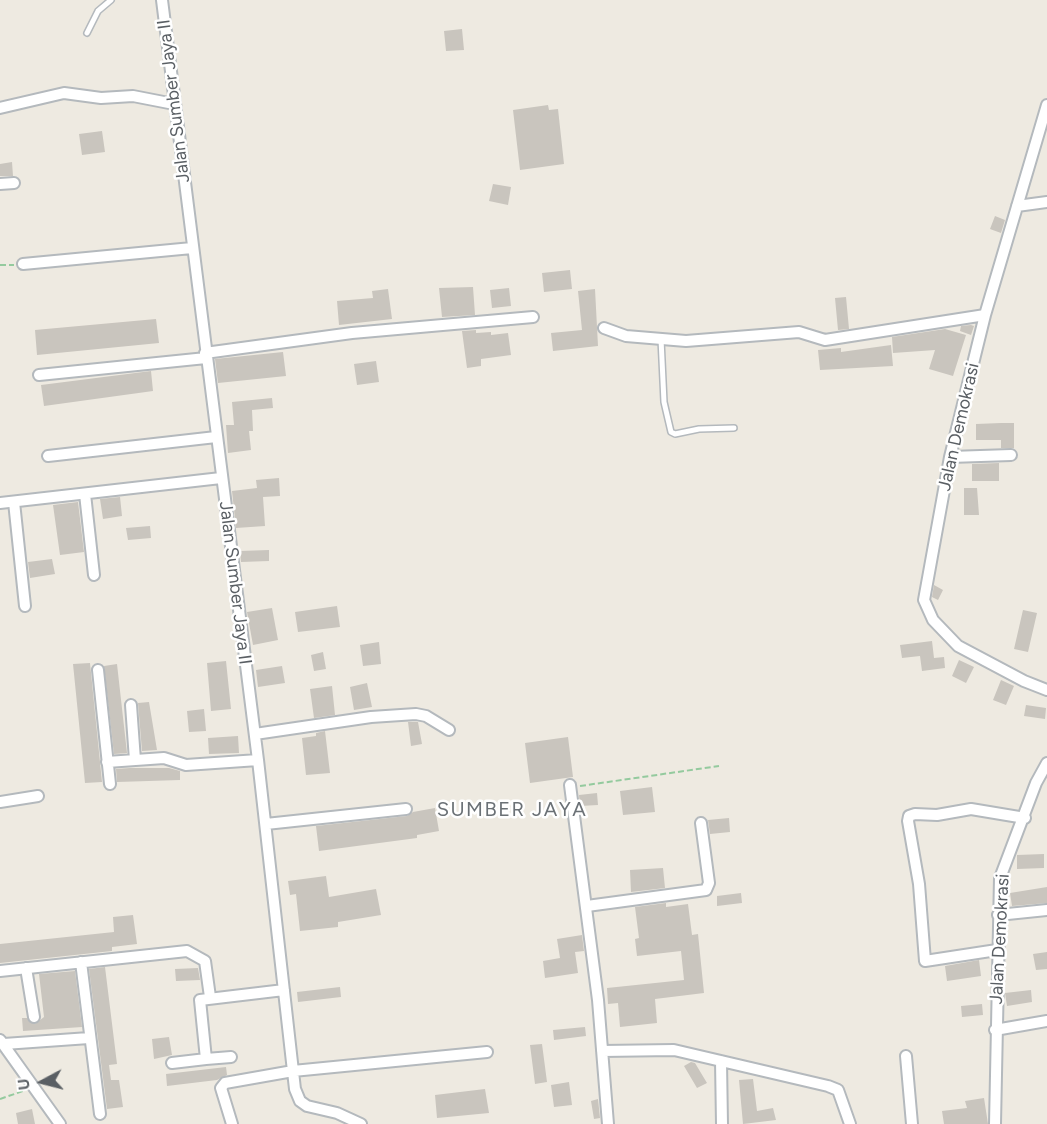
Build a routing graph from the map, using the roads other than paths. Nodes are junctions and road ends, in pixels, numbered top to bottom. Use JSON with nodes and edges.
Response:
{"nodes":[{"id":1,"x":111,"y":0,"type":"edge"},
{"id":2,"x":162,"y":0,"type":"edge"},
{"id":3,"x":87,"y":33,"type":"dead end"},
{"id":4,"x":174,"y":104,"type":"junction"},
{"id":5,"x":1047,"y":105,"type":"edge"},
{"id":6,"x":0,"y":108,"type":"edge"},
{"id":7,"x":14,"y":183,"type":"dead end"},
{"id":8,"x":0,"y":184,"type":"edge"},
{"id":9,"x":1047,"y":202,"type":"edge"},
{"id":10,"x":1017,"y":206,"type":"junction"},
{"id":11,"x":192,"y":248,"type":"junction"},
{"id":12,"x":23,"y":264,"type":"dead end"},
{"id":13,"x":985,"y":315,"type":"junction"},
{"id":14,"x":533,"y":317,"type":"dead end"},
{"id":15,"x":604,"y":328,"type":"dead end"},
{"id":16,"x":661,"y":339,"type":"junction"},
{"id":17,"x":205,"y":356,"type":"junction"},
{"id":18,"x":39,"y":375,"type":"dead end"},
{"id":19,"x":734,"y":428,"type":"dead end"},
{"id":20,"x":216,"y":437,"type":"junction"},
{"id":21,"x":1011,"y":455,"type":"dead end"},
{"id":22,"x":48,"y":456,"type":"dead end"},
{"id":23,"x":950,"y":457,"type":"junction"},
{"id":24,"x":221,"y":478,"type":"junction"},
{"id":25,"x":85,"y":494,"type":"junction"},
{"id":26,"x":14,"y":502,"type":"junction"},
{"id":27,"x":0,"y":503,"type":"edge"},
{"id":28,"x":94,"y":575,"type":"dead end"},
{"id":29,"x":25,"y":606,"type":"dead end"},
{"id":30,"x":98,"y":670,"type":"dead end"},
{"id":31,"x":1047,"y":690,"type":"edge"},
{"id":32,"x":131,"y":705,"type":"dead end"},
{"id":33,"x":449,"y":730,"type":"dead end"},
{"id":34,"x":255,"y":734,"type":"junction"},
{"id":35,"x":258,"y":759,"type":"junction"},
{"id":36,"x":135,"y":760,"type":"junction"},
{"id":37,"x":108,"y":762,"type":"junction"},
{"id":38,"x":1047,"y":763,"type":"edge"},
{"id":39,"x":110,"y":784,"type":"dead end"},
{"id":40,"x":570,"y":788,"type":"road end"},
{"id":41,"x":38,"y":796,"type":"dead end"},
{"id":42,"x":0,"y":802,"type":"edge"},
{"id":43,"x":406,"y":808,"type":"dead end"},
{"id":44,"x":1025,"y":818,"type":"junction"},
{"id":45,"x":700,"y":823,"type":"dead end"},
{"id":46,"x":266,"y":824,"type":"junction"},
{"id":47,"x":587,"y":906,"type":"junction"},
{"id":48,"x":1047,"y":910,"type":"edge"},
{"id":49,"x":998,"y":915,"type":"junction"},
{"id":50,"x":997,"y":950,"type":"junction"},
{"id":51,"x":81,"y":962,"type":"junction"},
{"id":52,"x":26,"y":968,"type":"junction"},
{"id":53,"x":0,"y":971,"type":"edge"},
{"id":54,"x":284,"y":990,"type":"junction"},
{"id":55,"x":210,"y":997,"type":"junction"},
{"id":56,"x":34,"y":1017,"type":"dead end"},
{"id":57,"x":1047,"y":1021,"type":"edge"},
{"id":58,"x":995,"y":1030,"type":"junction"},
{"id":59,"x":90,"y":1038,"type":"junction"},
{"id":60,"x":2,"y":1042,"type":"edge"},
{"id":61,"x":602,"y":1051,"type":"junction"},
{"id":62,"x":487,"y":1052,"type":"dead end"},
{"id":63,"x":906,"y":1056,"type":"dead end"},
{"id":64,"x":231,"y":1057,"type":"dead end"},
{"id":65,"x":206,"y":1059,"type":"junction"},
{"id":66,"x":721,"y":1061,"type":"junction"},
{"id":67,"x":172,"y":1063,"type":"dead end"},
{"id":68,"x":293,"y":1071,"type":"junction"},
{"id":69,"x":100,"y":1114,"type":"dead end"},
{"id":70,"x":60,"y":1124,"type":"edge"},
{"id":71,"x":232,"y":1124,"type":"edge"},
{"id":72,"x":361,"y":1124,"type":"edge"},
{"id":73,"x":608,"y":1124,"type":"edge"},
{"id":74,"x":722,"y":1124,"type":"edge"},
{"id":75,"x":850,"y":1124,"type":"edge"},
{"id":76,"x":912,"y":1124,"type":"edge"},
{"id":77,"x":995,"y":1124,"type":"edge"}],
"edges":[{"from":1,"to":3,"type":"lane"},
{"from":2,"to":4,"type":"street","name":"Jalan Sumber Jaya II"},
{"from":4,"to":6,"type":"street"},
{"from":4,"to":11,"type":"street","name":"Jalan Sumber Jaya II"},
{"from":5,"to":10,"type":"street","name":"Jalan Demokrasi"},
{"from":7,"to":8,"type":"street"},
{"from":9,"to":10,"type":"street"},
{"from":10,"to":13,"type":"street","name":"Jalan Demokrasi"},
{"from":11,"to":12,"type":"street"},
{"from":11,"to":17,"type":"street","name":"Jalan Sumber Jaya II"},
{"from":13,"to":16,"type":"street"},
{"from":13,"to":23,"type":"street","name":"Jalan Demokrasi"},
{"from":14,"to":17,"type":"street"},
{"from":15,"to":16,"type":"street"},
{"from":16,"to":19,"type":"lane"},
{"from":17,"to":18,"type":"street"},
{"from":17,"to":20,"type":"street","name":"Jalan Sumber Jaya II"},
{"from":20,"to":22,"type":"street"},
{"from":20,"to":24,"type":"street","name":"Jalan Sumber Jaya II"},
{"from":21,"to":23,"type":"street"},
{"from":23,"to":31,"type":"street","name":"Jalan Demokrasi"},
{"from":24,"to":25,"type":"street"},
{"from":24,"to":34,"type":"street","name":"Jalan Sumber Jaya II"},
{"from":25,"to":26,"type":"street"},
{"from":25,"to":28,"type":"street"},
{"from":26,"to":27,"type":"street"},
{"from":26,"to":29,"type":"street"},
{"from":30,"to":37,"type":"street"},
{"from":32,"to":36,"type":"street"},
{"from":33,"to":34,"type":"street"},
{"from":34,"to":35,"type":"street","name":"Jalan Sumber Jaya II"},
{"from":35,"to":36,"type":"street"},
{"from":35,"to":46,"type":"street","name":"Jalan Sumber Jaya II"},
{"from":36,"to":37,"type":"street"},
{"from":37,"to":39,"type":"street"},
{"from":38,"to":44,"type":"street","name":"Jalan Demokrasi"},
{"from":40,"to":47,"type":"street"},
{"from":41,"to":42,"type":"street"},
{"from":43,"to":46,"type":"street"},
{"from":44,"to":49,"type":"street","name":"Jalan Demokrasi"},
{"from":44,"to":50,"type":"street"},
{"from":45,"to":47,"type":"street"},
{"from":46,"to":54,"type":"street","name":"Jalan Sumber Jaya II"},
{"from":47,"to":61,"type":"street"},
{"from":48,"to":49,"type":"street"},
{"from":49,"to":50,"type":"street","name":"Jalan Demokrasi"},
{"from":50,"to":58,"type":"street","name":"Jalan Demokrasi"},
{"from":51,"to":52,"type":"street"},
{"from":51,"to":55,"type":"street"},
{"from":51,"to":59,"type":"street"},
{"from":52,"to":53,"type":"street"},
{"from":52,"to":56,"type":"street"},
{"from":54,"to":55,"type":"street"},
{"from":54,"to":68,"type":"street","name":"Jalan Sumber Jaya II"},
{"from":55,"to":65,"type":"street"},
{"from":57,"to":58,"type":"street"},
{"from":58,"to":77,"type":"street","name":"Jalan Demokrasi"},
{"from":59,"to":60,"type":"street"},
{"from":59,"to":69,"type":"street"},
{"from":60,"to":70,"type":"street"},
{"from":61,"to":66,"type":"street"},
{"from":61,"to":73,"type":"street"},
{"from":62,"to":68,"type":"street"},
{"from":63,"to":76,"type":"street"},
{"from":64,"to":65,"type":"street"},
{"from":65,"to":67,"type":"street"},
{"from":66,"to":74,"type":"street"},
{"from":66,"to":75,"type":"street"},
{"from":68,"to":71,"type":"street"},
{"from":68,"to":72,"type":"street","name":"Jalan Sumber Jaya II"}]}
